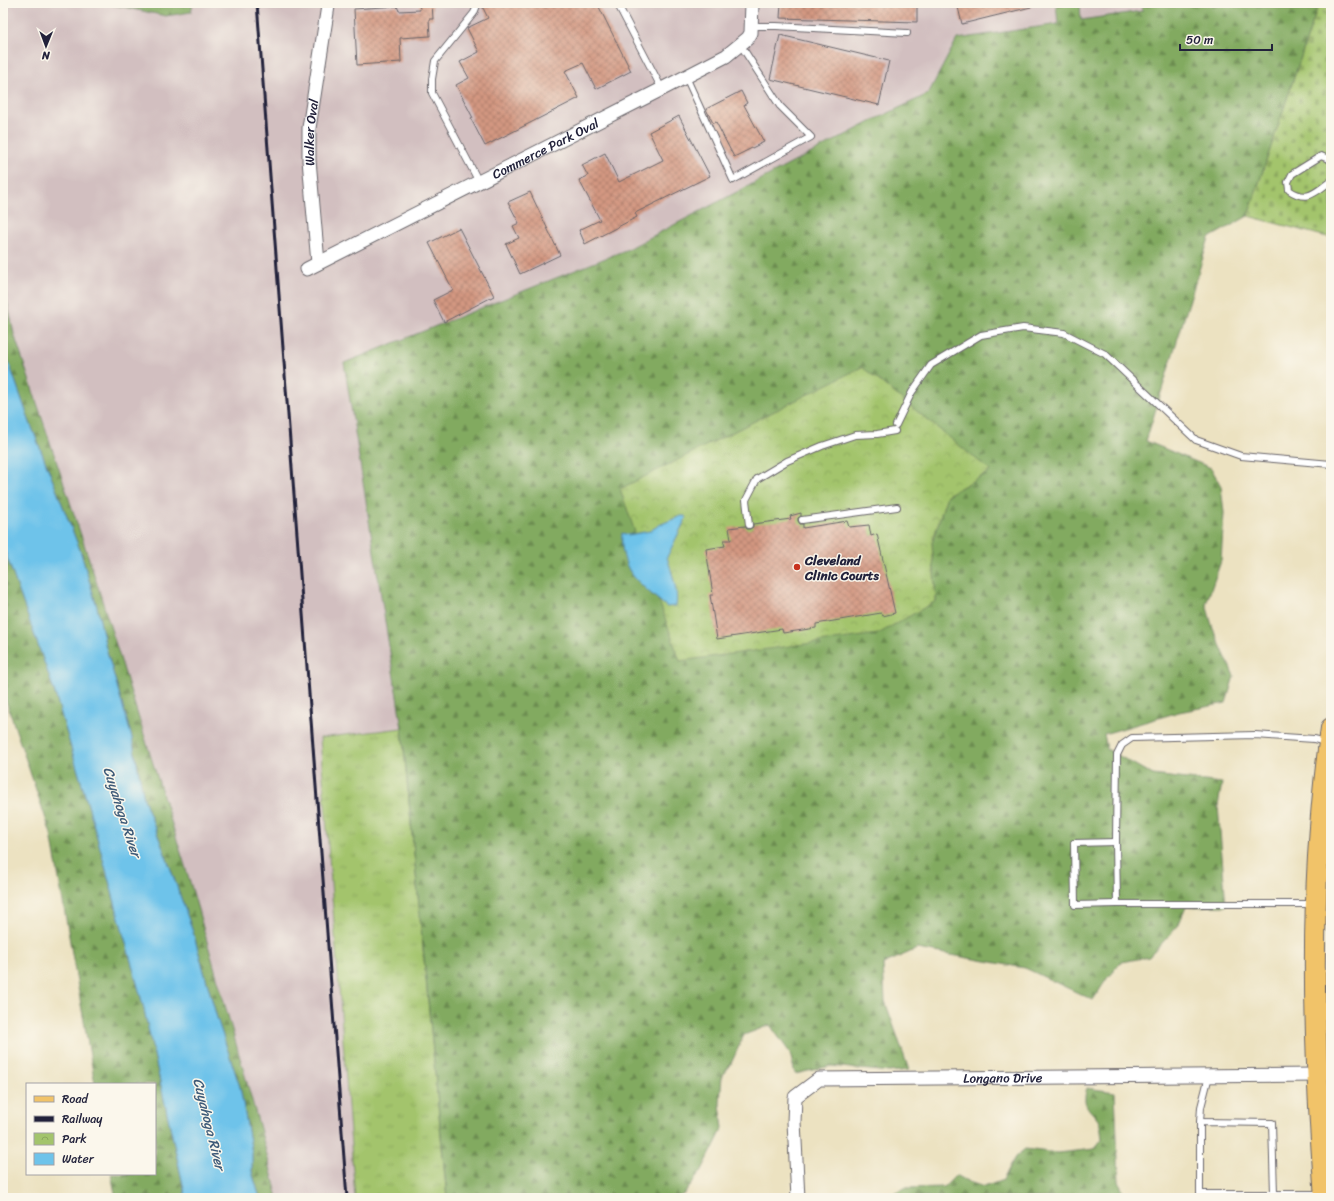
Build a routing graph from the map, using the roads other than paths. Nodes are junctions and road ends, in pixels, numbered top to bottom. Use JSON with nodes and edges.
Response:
{"nodes":[{"id":1,"x":330,"y":3,"type":"edge"},
{"id":2,"x":478,"y":3,"type":"edge"},
{"id":3,"x":617,"y":3,"type":"edge"},
{"id":4,"x":752,"y":3,"type":"edge"},
{"id":5,"x":752,"y":26,"type":"junction"},
{"id":6,"x":907,"y":33,"type":"dead end"},
{"id":7,"x":740,"y":44,"type":"junction"},
{"id":8,"x":686,"y":77,"type":"junction"},
{"id":9,"x":662,"y":89,"type":"junction"},
{"id":10,"x":1331,"y":160,"type":"edge"},
{"id":11,"x":1331,"y":181,"type":"edge"},
{"id":12,"x":479,"y":182,"type":"junction"},
{"id":13,"x":313,"y":266,"type":"joint"},
{"id":14,"x":1331,"y":464,"type":"edge"},
{"id":15,"x":897,"y":507,"type":"dead end"},
{"id":16,"x":802,"y":520,"type":"dead end"},
{"id":17,"x":749,"y":525,"type":"dead end"},
{"id":18,"x":1330,"y":735,"type":"edge"},
{"id":19,"x":1116,"y":842,"type":"junction"},
{"id":20,"x":1117,"y":904,"type":"junction"},
{"id":21,"x":1315,"y":904,"type":"junction"},
{"id":22,"x":1317,"y":1075,"type":"junction"},
{"id":23,"x":1209,"y":1076,"type":"junction"},
{"id":24,"x":1200,"y":1122,"type":"junction"},
{"id":25,"x":1274,"y":1194,"type":"junction"},
{"id":26,"x":1200,"y":1196,"type":"edge"},
{"id":27,"x":1325,"y":1196,"type":"edge"},
{"id":28,"x":798,"y":1198,"type":"edge"}],
"edges":[{"from":1,"to":13,"type":"street","name":"Walker Oval"},
{"from":2,"to":12,"type":"lane"},
{"from":3,"to":9,"type":"lane"},
{"from":4,"to":5,"type":"street"},
{"from":5,"to":6,"type":"lane"},
{"from":5,"to":7,"type":"street","name":"Commerce Park Oval"},
{"from":7,"to":8,"type":"street","name":"Commerce Park Oval"},
{"from":7,"to":8,"type":"lane"},
{"from":8,"to":9,"type":"street","name":"Commerce Park Oval"},
{"from":9,"to":12,"type":"street","name":"Commerce Park Oval"},
{"from":10,"to":11,"type":"lane"},
{"from":12,"to":13,"type":"street","name":"Commerce Park Oval"},
{"from":14,"to":17,"type":"lane"},
{"from":15,"to":16,"type":"lane"},
{"from":18,"to":19,"type":"lane"},
{"from":18,"to":21,"type":"main road"},
{"from":19,"to":20,"type":"lane"},
{"from":19,"to":20,"type":"lane"},
{"from":20,"to":21,"type":"lane"},
{"from":21,"to":22,"type":"main road"},
{"from":22,"to":23,"type":"street","name":"Longano Drive"},
{"from":22,"to":27,"type":"main road"},
{"from":23,"to":24,"type":"lane"},
{"from":23,"to":28,"type":"street","name":"Longano Drive"},
{"from":24,"to":25,"type":"lane"},
{"from":24,"to":26,"type":"lane"},
{"from":25,"to":26,"type":"lane"},
{"from":25,"to":27,"type":"lane"}]}
